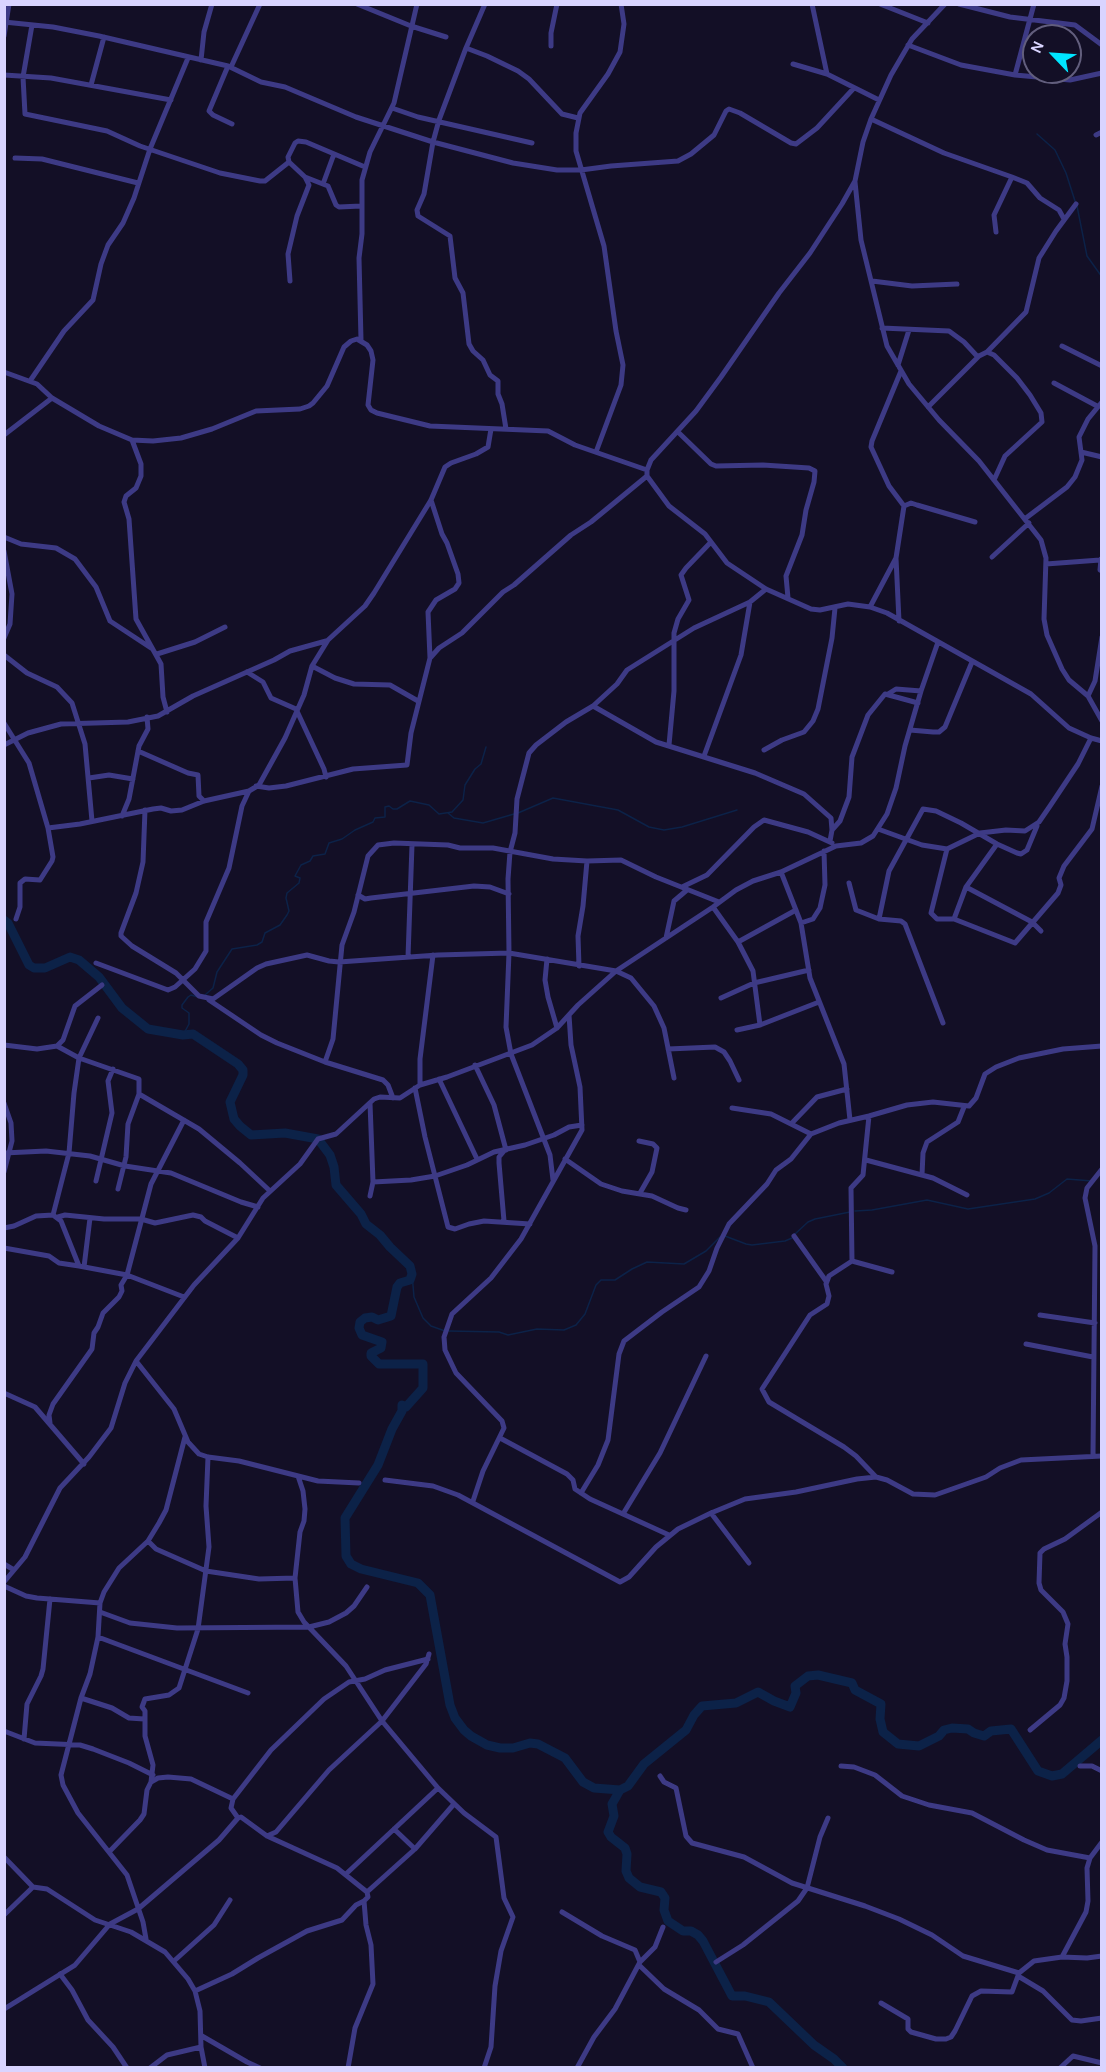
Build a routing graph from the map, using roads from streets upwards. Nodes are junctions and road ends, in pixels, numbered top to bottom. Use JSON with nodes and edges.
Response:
{"nodes":[{"id":1,"x":9,"y":4,"type":"edge"},
{"id":2,"x":212,"y":4,"type":"edge"},
{"id":3,"x":357,"y":4,"type":"edge"},
{"id":4,"x":417,"y":4,"type":"edge"},
{"id":5,"x":485,"y":4,"type":"edge"},
{"id":6,"x":557,"y":4,"type":"edge"},
{"id":7,"x":621,"y":4,"type":"edge"},
{"id":8,"x":812,"y":4,"type":"edge"},
{"id":9,"x":880,"y":4,"type":"edge"},
{"id":10,"x":945,"y":4,"type":"edge"},
{"id":11,"x":959,"y":4,"type":"edge"},
{"id":12,"x":1034,"y":4,"type":"edge"},
{"id":13,"x":259,"y":5,"type":"edge"},
{"id":14,"x":1030,"y":18,"type":"junction"},
{"id":15,"x":5,"y":22,"type":"edge"},
{"id":16,"x":928,"y":23,"type":"junction"},
{"id":17,"x":32,"y":25,"type":"junction"},
{"id":18,"x":411,"y":26,"type":"junction"},
{"id":19,"x":4,"y":36,"type":"edge"},
{"id":20,"x":104,"y":37,"type":"junction"},
{"id":21,"x":446,"y":37,"type":"dead end"},
{"id":22,"x":908,"y":45,"type":"junction"},
{"id":23,"x":1101,"y":45,"type":"edge"},
{"id":24,"x":551,"y":46,"type":"dead end"},
{"id":25,"x":466,"y":48,"type":"junction"},
{"id":26,"x":188,"y":58,"type":"junction"},
{"id":27,"x":201,"y":60,"type":"junction"},
{"id":28,"x":793,"y":64,"type":"dead end"},
{"id":29,"x":230,"y":66,"type":"junction"},
{"id":30,"x":1101,"y":73,"type":"edge"},
{"id":31,"x":827,"y":74,"type":"junction"},
{"id":32,"x":4,"y":75,"type":"edge"},
{"id":33,"x":1015,"y":75,"type":"junction"},
{"id":34,"x":23,"y":76,"type":"junction"},
{"id":35,"x":91,"y":85,"type":"junction"},
{"id":36,"x":854,"y":88,"type":"junction"},
{"id":37,"x":171,"y":100,"type":"junction"},
{"id":38,"x":879,"y":100,"type":"junction"},
{"id":39,"x":392,"y":108,"type":"junction"},
{"id":40,"x":578,"y":118,"type":"junction"},
{"id":41,"x":871,"y":119,"type":"junction"},
{"id":42,"x":440,"y":120,"type":"junction"},
{"id":43,"x":232,"y":124,"type":"dead end"},
{"id":44,"x":384,"y":125,"type":"junction"},
{"id":45,"x":433,"y":142,"type":"junction"},
{"id":46,"x":532,"y":143,"type":"dead end"},
{"id":47,"x":150,"y":149,"type":"junction"},
{"id":48,"x":334,"y":154,"type":"junction"},
{"id":49,"x":15,"y":158,"type":"dead end"},
{"id":50,"x":289,"y":162,"type":"junction"},
{"id":51,"x":365,"y":167,"type":"junction"},
{"id":52,"x":581,"y":170,"type":"junction"},
{"id":53,"x":305,"y":177,"type":"junction"},
{"id":54,"x":1012,"y":177,"type":"junction"},
{"id":55,"x":855,"y":181,"type":"junction"},
{"id":56,"x":138,"y":183,"type":"junction"},
{"id":57,"x":323,"y":184,"type":"junction"},
{"id":58,"x":1076,"y":204,"type":"dead end"},
{"id":59,"x":361,"y":206,"type":"junction"},
{"id":60,"x":1064,"y":219,"type":"junction"},
{"id":61,"x":996,"y":232,"type":"dead end"},
{"id":62,"x":290,"y":281,"type":"dead end"},
{"id":63,"x":872,"y":281,"type":"junction"},
{"id":64,"x":957,"y":284,"type":"dead end"},
{"id":65,"x":882,"y":328,"type":"junction"},
{"id":66,"x":909,"y":330,"type":"junction"},
{"id":67,"x":361,"y":340,"type":"junction"},
{"id":68,"x":1062,"y":346,"type":"dead end"},
{"id":69,"x":987,"y":352,"type":"junction"},
{"id":70,"x":979,"y":356,"type":"junction"},
{"id":71,"x":1101,"y":366,"type":"edge"},
{"id":72,"x":899,"y":368,"type":"junction"},
{"id":73,"x":4,"y":372,"type":"edge"},
{"id":74,"x":30,"y":381,"type":"junction"},
{"id":75,"x":1054,"y":383,"type":"dead end"},
{"id":76,"x":52,"y":398,"type":"junction"},
{"id":77,"x":1099,"y":404,"type":"edge"},
{"id":78,"x":928,"y":407,"type":"junction"},
{"id":79,"x":491,"y":429,"type":"junction"},
{"id":80,"x":506,"y":429,"type":"junction"},
{"id":81,"x":678,"y":432,"type":"junction"},
{"id":82,"x":4,"y":435,"type":"edge"},
{"id":83,"x":132,"y":440,"type":"junction"},
{"id":84,"x":596,"y":452,"type":"junction"},
{"id":85,"x":1082,"y":452,"type":"junction"},
{"id":86,"x":1101,"y":458,"type":"edge"},
{"id":87,"x":647,"y":473,"type":"junction"},
{"id":88,"x":994,"y":480,"type":"junction"},
{"id":89,"x":431,"y":500,"type":"junction"},
{"id":90,"x":904,"y":506,"type":"junction"},
{"id":91,"x":1027,"y":521,"type":"junction"},
{"id":92,"x":975,"y":522,"type":"dead end"},
{"id":93,"x":4,"y":537,"type":"edge"},
{"id":94,"x":711,"y":542,"type":"junction"},
{"id":95,"x":4,"y":551,"type":"edge"},
{"id":96,"x":992,"y":557,"type":"dead end"},
{"id":97,"x":896,"y":558,"type":"junction"},
{"id":98,"x":1101,"y":559,"type":"edge"},
{"id":99,"x":1046,"y":564,"type":"junction"},
{"id":100,"x":1101,"y":571,"type":"edge"},
{"id":101,"x":766,"y":589,"type":"junction"},
{"id":102,"x":788,"y":598,"type":"junction"},
{"id":103,"x":750,"y":602,"type":"junction"},
{"id":104,"x":870,"y":607,"type":"junction"},
{"id":105,"x":834,"y":608,"type":"junction"},
{"id":106,"x":8,"y":609,"type":"edge"},
{"id":107,"x":899,"y":621,"type":"junction"},
{"id":108,"x":225,"y":627,"type":"dead end"},
{"id":109,"x":1101,"y":637,"type":"edge"},
{"id":110,"x":4,"y":638,"type":"edge"},
{"id":111,"x":328,"y":640,"type":"junction"},
{"id":112,"x":674,"y":642,"type":"junction"},
{"id":113,"x":938,"y":642,"type":"junction"},
{"id":114,"x":156,"y":653,"type":"junction"},
{"id":115,"x":4,"y":655,"type":"edge"},
{"id":116,"x":430,"y":658,"type":"junction"},
{"id":117,"x":972,"y":662,"type":"junction"},
{"id":118,"x":312,"y":666,"type":"junction"},
{"id":119,"x":247,"y":672,"type":"junction"},
{"id":120,"x":921,"y":691,"type":"junction"},
{"id":121,"x":888,"y":694,"type":"junction"},
{"id":122,"x":1088,"y":696,"type":"junction"},
{"id":123,"x":418,"y":701,"type":"junction"},
{"id":124,"x":918,"y":703,"type":"junction"},
{"id":125,"x":593,"y":706,"type":"junction"},
{"id":126,"x":167,"y":712,"type":"junction"},
{"id":127,"x":297,"y":712,"type":"junction"},
{"id":128,"x":147,"y":717,"type":"junction"},
{"id":129,"x":1101,"y":721,"type":"edge"},
{"id":130,"x":4,"y":723,"type":"edge"},
{"id":131,"x":78,"y":723,"type":"junction"},
{"id":132,"x":910,"y":730,"type":"junction"},
{"id":133,"x":1091,"y":738,"type":"junction"},
{"id":134,"x":14,"y":740,"type":"junction"},
{"id":135,"x":1101,"y":741,"type":"edge"},
{"id":136,"x":4,"y":745,"type":"edge"},
{"id":137,"x":669,"y":745,"type":"junction"},
{"id":138,"x":764,"y":750,"type":"dead end"},
{"id":139,"x":138,"y":751,"type":"junction"},
{"id":140,"x":704,"y":756,"type":"junction"},
{"id":141,"x":326,"y":777,"type":"junction"},
{"id":142,"x":89,"y":778,"type":"junction"},
{"id":143,"x":133,"y":779,"type":"junction"},
{"id":144,"x":256,"y":786,"type":"junction"},
{"id":145,"x":1101,"y":786,"type":"edge"},
{"id":146,"x":249,"y":791,"type":"junction"},
{"id":147,"x":204,"y":801,"type":"junction"},
{"id":148,"x":145,"y":810,"type":"junction"},
{"id":149,"x":122,"y":816,"type":"junction"},
{"id":150,"x":92,"y":821,"type":"junction"},
{"id":151,"x":1037,"y":826,"type":"dead end"},
{"id":152,"x":48,"y":828,"type":"junction"},
{"id":153,"x":878,"y":829,"type":"junction"},
{"id":154,"x":832,"y":830,"type":"junction"},
{"id":155,"x":980,"y":833,"type":"junction"},
{"id":156,"x":906,"y":839,"type":"junction"},
{"id":157,"x":830,"y":841,"type":"junction"},
{"id":158,"x":412,"y":844,"type":"junction"},
{"id":159,"x":997,"y":844,"type":"junction"},
{"id":160,"x":836,"y":846,"type":"junction"},
{"id":161,"x":947,"y":849,"type":"junction"},
{"id":162,"x":510,"y":852,"type":"junction"},
{"id":163,"x":824,"y":852,"type":"junction"},
{"id":164,"x":587,"y":861,"type":"junction"},
{"id":165,"x":782,"y":873,"type":"junction"},
{"id":166,"x":849,"y":883,"type":"dead end"},
{"id":167,"x":966,"y":887,"type":"junction"},
{"id":168,"x":685,"y":888,"type":"junction"},
{"id":169,"x":411,"y":893,"type":"junction"},
{"id":170,"x":509,"y":894,"type":"junction"},
{"id":171,"x":358,"y":895,"type":"junction"},
{"id":172,"x":719,"y":902,"type":"junction"},
{"id":173,"x":713,"y":907,"type":"junction"},
{"id":174,"x":796,"y":910,"type":"junction"},
{"id":175,"x":16,"y":919,"type":"dead end"},
{"id":176,"x":879,"y":919,"type":"junction"},
{"id":177,"x":954,"y":920,"type":"junction"},
{"id":178,"x":1032,"y":922,"type":"junction"},
{"id":179,"x":801,"y":923,"type":"junction"},
{"id":180,"x":1041,"y":931,"type":"dead end"},
{"id":181,"x":666,"y":938,"type":"junction"},
{"id":182,"x":738,"y":942,"type":"junction"},
{"id":183,"x":509,"y":953,"type":"junction"},
{"id":184,"x":433,"y":955,"type":"junction"},
{"id":185,"x":408,"y":957,"type":"junction"},
{"id":186,"x":547,"y":959,"type":"junction"},
{"id":187,"x":339,"y":962,"type":"junction"},
{"id":188,"x":96,"y":963,"type":"dead end"},
{"id":189,"x":579,"y":966,"type":"junction"},
{"id":190,"x":616,"y":970,"type":"junction"},
{"id":191,"x":809,"y":970,"type":"junction"},
{"id":192,"x":183,"y":979,"type":"junction"},
{"id":193,"x":754,"y":983,"type":"junction"},
{"id":194,"x":102,"y":985,"type":"dead end"},
{"id":195,"x":720,"y":998,"type":"dead end"},
{"id":196,"x":209,"y":1000,"type":"junction"},
{"id":197,"x":819,"y":1002,"type":"junction"},
{"id":198,"x":569,"y":1015,"type":"junction"},
{"id":199,"x":98,"y":1018,"type":"dead end"},
{"id":200,"x":943,"y":1023,"type":"dead end"},
{"id":201,"x":760,"y":1025,"type":"junction"},
{"id":202,"x":557,"y":1028,"type":"junction"},
{"id":203,"x":737,"y":1030,"type":"dead end"},
{"id":204,"x":5,"y":1045,"type":"edge"},
{"id":205,"x":57,"y":1046,"type":"junction"},
{"id":206,"x":1101,"y":1046,"type":"edge"},
{"id":207,"x":668,"y":1049,"type":"junction"},
{"id":208,"x":511,"y":1054,"type":"junction"},
{"id":209,"x":79,"y":1058,"type":"junction"},
{"id":210,"x":325,"y":1062,"type":"junction"},
{"id":211,"x":475,"y":1065,"type":"junction"},
{"id":212,"x":113,"y":1069,"type":"junction"},
{"id":213,"x":674,"y":1078,"type":"dead end"},
{"id":214,"x":439,"y":1079,"type":"junction"},
{"id":215,"x":739,"y":1080,"type":"dead end"},
{"id":216,"x":418,"y":1086,"type":"junction"},
{"id":217,"x":847,"y":1089,"type":"junction"},
{"id":218,"x":139,"y":1094,"type":"junction"},
{"id":219,"x":393,"y":1098,"type":"junction"},
{"id":220,"x":4,"y":1103,"type":"edge"},
{"id":221,"x":370,"y":1103,"type":"junction"},
{"id":222,"x":964,"y":1107,"type":"junction"},
{"id":223,"x":732,"y":1108,"type":"dead end"},
{"id":224,"x":869,"y":1116,"type":"junction"},
{"id":225,"x":184,"y":1120,"type":"junction"},
{"id":226,"x":850,"y":1120,"type":"junction"},
{"id":227,"x":791,"y":1124,"type":"junction"},
{"id":228,"x":582,"y":1125,"type":"junction"},
{"id":229,"x":811,"y":1134,"type":"junction"},
{"id":230,"x":543,"y":1138,"type":"junction"},
{"id":231,"x":639,"y":1141,"type":"dead end"},
{"id":232,"x":505,"y":1150,"type":"junction"},
{"id":233,"x":7,"y":1152,"type":"edge"},
{"id":234,"x":69,"y":1153,"type":"junction"},
{"id":235,"x":102,"y":1159,"type":"junction"},
{"id":236,"x":477,"y":1159,"type":"junction"},
{"id":237,"x":565,"y":1159,"type":"junction"},
{"id":238,"x":866,"y":1160,"type":"junction"},
{"id":239,"x":125,"y":1166,"type":"junction"},
{"id":240,"x":1101,"y":1169,"type":"edge"},
{"id":241,"x":4,"y":1172,"type":"edge"},
{"id":242,"x":156,"y":1172,"type":"junction"},
{"id":243,"x":922,"y":1175,"type":"junction"},
{"id":244,"x":435,"y":1176,"type":"junction"},
{"id":245,"x":553,"y":1180,"type":"junction"},
{"id":246,"x":96,"y":1181,"type":"dead end"},
{"id":247,"x":373,"y":1182,"type":"junction"},
{"id":248,"x":118,"y":1189,"type":"dead end"},
{"id":249,"x":270,"y":1191,"type":"junction"},
{"id":250,"x":640,"y":1194,"type":"junction"},
{"id":251,"x":967,"y":1195,"type":"dead end"},
{"id":252,"x":370,"y":1196,"type":"dead end"},
{"id":253,"x":258,"y":1206,"type":"junction"},
{"id":254,"x":686,"y":1209,"type":"dead end"},
{"id":255,"x":56,"y":1216,"type":"junction"},
{"id":256,"x":90,"y":1218,"type":"junction"},
{"id":257,"x":141,"y":1219,"type":"junction"},
{"id":258,"x":504,"y":1221,"type":"junction"},
{"id":259,"x":530,"y":1224,"type":"junction"},
{"id":260,"x":4,"y":1228,"type":"edge"},
{"id":261,"x":794,"y":1236,"type":"dead end"},
{"id":262,"x":238,"y":1238,"type":"junction"},
{"id":263,"x":4,"y":1248,"type":"edge"},
{"id":264,"x":852,"y":1261,"type":"junction"},
{"id":265,"x":82,"y":1266,"type":"junction"},
{"id":266,"x":892,"y":1272,"type":"dead end"},
{"id":267,"x":127,"y":1275,"type":"junction"},
{"id":268,"x":826,"y":1281,"type":"junction"},
{"id":269,"x":184,"y":1297,"type":"junction"},
{"id":270,"x":1040,"y":1315,"type":"dead end"},
{"id":271,"x":1095,"y":1323,"type":"junction"},
{"id":272,"x":1026,"y":1344,"type":"dead end"},
{"id":273,"x":706,"y":1356,"type":"dead end"},
{"id":274,"x":1093,"y":1357,"type":"junction"},
{"id":275,"x":136,"y":1361,"type":"junction"},
{"id":276,"x":4,"y":1393,"type":"edge"},
{"id":277,"x":50,"y":1423,"type":"junction"},
{"id":278,"x":185,"y":1437,"type":"junction"},
{"id":279,"x":500,"y":1438,"type":"junction"},
{"id":280,"x":1093,"y":1455,"type":"junction"},
{"id":281,"x":1101,"y":1456,"type":"edge"},
{"id":282,"x":208,"y":1457,"type":"junction"},
{"id":283,"x":84,"y":1464,"type":"junction"},
{"id":284,"x":298,"y":1476,"type":"junction"},
{"id":285,"x":876,"y":1478,"type":"junction"},
{"id":286,"x":385,"y":1480,"type":"dead end"},
{"id":287,"x":358,"y":1483,"type":"dead end"},
{"id":288,"x":581,"y":1493,"type":"junction"},
{"id":289,"x":473,"y":1501,"type":"junction"},
{"id":290,"x":1101,"y":1512,"type":"edge"},
{"id":291,"x":711,"y":1513,"type":"junction"},
{"id":292,"x":623,"y":1514,"type":"junction"},
{"id":293,"x":669,"y":1535,"type":"junction"},
{"id":294,"x":148,"y":1541,"type":"junction"},
{"id":295,"x":749,"y":1563,"type":"dead end"},
{"id":296,"x":4,"y":1564,"type":"edge"},
{"id":297,"x":14,"y":1570,"type":"junction"},
{"id":298,"x":206,"y":1571,"type":"junction"},
{"id":299,"x":295,"y":1578,"type":"junction"},
{"id":300,"x":4,"y":1584,"type":"edge"},
{"id":301,"x":367,"y":1587,"type":"dead end"},
{"id":302,"x":50,"y":1599,"type":"junction"},
{"id":303,"x":100,"y":1603,"type":"junction"},
{"id":304,"x":100,"y":1612,"type":"junction"},
{"id":305,"x":309,"y":1627,"type":"junction"},
{"id":306,"x":198,"y":1629,"type":"junction"},
{"id":307,"x":98,"y":1636,"type":"junction"},
{"id":308,"x":185,"y":1670,"type":"junction"},
{"id":309,"x":355,"y":1680,"type":"junction"},
{"id":310,"x":248,"y":1693,"type":"dead end"},
{"id":311,"x":81,"y":1698,"type":"junction"},
{"id":312,"x":144,"y":1719,"type":"junction"},
{"id":313,"x":382,"y":1721,"type":"junction"},
{"id":314,"x":1030,"y":1730,"type":"dead end"},
{"id":315,"x":4,"y":1731,"type":"edge"},
{"id":316,"x":24,"y":1739,"type":"junction"},
{"id":317,"x":70,"y":1744,"type":"junction"},
{"id":318,"x":841,"y":1766,"type":"dead end"},
{"id":319,"x":1080,"y":1766,"type":"dead end"},
{"id":320,"x":1101,"y":1771,"type":"edge"},
{"id":321,"x":153,"y":1775,"type":"junction"},
{"id":322,"x":660,"y":1776,"type":"dead end"},
{"id":323,"x":151,"y":1782,"type":"junction"},
{"id":324,"x":438,"y":1788,"type":"junction"},
{"id":325,"x":233,"y":1799,"type":"junction"},
{"id":326,"x":454,"y":1804,"type":"junction"},
{"id":327,"x":238,"y":1818,"type":"junction"},
{"id":328,"x":828,"y":1818,"type":"dead end"},
{"id":329,"x":394,"y":1830,"type":"junction"},
{"id":330,"x":267,"y":1836,"type":"junction"},
{"id":331,"x":1101,"y":1842,"type":"edge"},
{"id":332,"x":415,"y":1849,"type":"junction"},
{"id":333,"x":109,"y":1852,"type":"junction"},
{"id":334,"x":4,"y":1857,"type":"edge"},
{"id":335,"x":1090,"y":1858,"type":"junction"},
{"id":336,"x":347,"y":1874,"type":"junction"},
{"id":337,"x":33,"y":1887,"type":"junction"},
{"id":338,"x":807,"y":1888,"type":"junction"},
{"id":339,"x":367,"y":1892,"type":"junction"},
{"id":340,"x":230,"y":1900,"type":"dead end"},
{"id":341,"x":364,"y":1901,"type":"junction"},
{"id":342,"x":138,"y":1909,"type":"junction"},
{"id":343,"x":562,"y":1912,"type":"dead end"},
{"id":344,"x":4,"y":1915,"type":"edge"},
{"id":345,"x":110,"y":1924,"type":"junction"},
{"id":346,"x":663,"y":1927,"type":"dead end"},
{"id":347,"x":146,"y":1940,"type":"junction"},
{"id":348,"x":1062,"y":1956,"type":"junction"},
{"id":349,"x":1101,"y":1956,"type":"edge"},
{"id":350,"x":174,"y":1961,"type":"junction"},
{"id":351,"x":716,"y":1962,"type":"dead end"},
{"id":352,"x":640,"y":1964,"type":"junction"},
{"id":353,"x":60,"y":1974,"type":"junction"},
{"id":354,"x":1018,"y":1974,"type":"junction"},
{"id":355,"x":195,"y":1991,"type":"junction"},
{"id":356,"x":881,"y":2003,"type":"dead end"},
{"id":357,"x":4,"y":2009,"type":"edge"},
{"id":358,"x":1101,"y":2018,"type":"edge"},
{"id":359,"x":202,"y":2037,"type":"junction"},
{"id":360,"x":201,"y":2047,"type":"junction"},
{"id":361,"x":1101,"y":2063,"type":"edge"},
{"id":362,"x":127,"y":2067,"type":"edge"},
{"id":363,"x":150,"y":2067,"type":"edge"},
{"id":364,"x":205,"y":2067,"type":"edge"},
{"id":365,"x":260,"y":2067,"type":"edge"},
{"id":366,"x":348,"y":2067,"type":"edge"},
{"id":367,"x":484,"y":2067,"type":"edge"},
{"id":368,"x":577,"y":2067,"type":"edge"},
{"id":369,"x":753,"y":2067,"type":"edge"},
{"id":370,"x":1060,"y":2067,"type":"edge"}],
"edges":[{"from":1,"to":15,"type":"street"},
{"from":2,"to":27,"type":"street"},
{"from":3,"to":18,"type":"street"},
{"from":4,"to":18,"type":"street"},
{"from":5,"to":25,"type":"street"},
{"from":6,"to":24,"type":"street"},
{"from":7,"to":40,"type":"street"},
{"from":8,"to":31,"type":"street"},
{"from":9,"to":16,"type":"street"},
{"from":10,"to":16,"type":"street"},
{"from":11,"to":14,"type":"street"},
{"from":12,"to":14,"type":"street"},
{"from":13,"to":29,"type":"street"},
{"from":14,"to":23,"type":"street"},
{"from":14,"to":33,"type":"street"},
{"from":15,"to":17,"type":"street"},
{"from":15,"to":19,"type":"street"},
{"from":16,"to":22,"type":"street"},
{"from":17,"to":20,"type":"street"},
{"from":17,"to":34,"type":"street"},
{"from":18,"to":21,"type":"street"},
{"from":18,"to":39,"type":"street"},
{"from":20,"to":26,"type":"street"},
{"from":20,"to":35,"type":"street"},
{"from":22,"to":33,"type":"street"},
{"from":22,"to":38,"type":"street"},
{"from":25,"to":40,"type":"street"},
{"from":25,"to":42,"type":"street"},
{"from":26,"to":27,"type":"street"},
{"from":26,"to":37,"type":"street"},
{"from":27,"to":29,"type":"street"},
{"from":28,"to":31,"type":"street"},
{"from":29,"to":43,"type":"street"},
{"from":29,"to":44,"type":"street"},
{"from":30,"to":33,"type":"street"},
{"from":31,"to":36,"type":"street"},
{"from":32,"to":34,"type":"street"},
{"from":34,"to":35,"type":"street"},
{"from":34,"to":47,"type":"street"},
{"from":35,"to":37,"type":"street"},
{"from":36,"to":38,"type":"street"},
{"from":36,"to":52,"type":"street"},
{"from":37,"to":47,"type":"street"},
{"from":38,"to":41,"type":"street"},
{"from":39,"to":42,"type":"street"},
{"from":39,"to":44,"type":"street"},
{"from":40,"to":52,"type":"street"},
{"from":41,"to":54,"type":"street"},
{"from":41,"to":55,"type":"street"},
{"from":42,"to":45,"type":"street"},
{"from":42,"to":46,"type":"street"},
{"from":44,"to":45,"type":"street"},
{"from":44,"to":51,"type":"street"},
{"from":45,"to":52,"type":"street"},
{"from":45,"to":80,"type":"street"},
{"from":47,"to":50,"type":"street"},
{"from":47,"to":56,"type":"street"},
{"from":48,"to":50,"type":"street"},
{"from":48,"to":51,"type":"street"},
{"from":48,"to":57,"type":"street"},
{"from":49,"to":56,"type":"street"},
{"from":50,"to":53,"type":"street"},
{"from":51,"to":59,"type":"street"},
{"from":52,"to":84,"type":"street"},
{"from":53,"to":57,"type":"street"},
{"from":53,"to":62,"type":"street"},
{"from":54,"to":60,"type":"street"},
{"from":54,"to":61,"type":"street"},
{"from":55,"to":63,"type":"street"},
{"from":55,"to":81,"type":"street"},
{"from":56,"to":74,"type":"street"},
{"from":57,"to":59,"type":"street"},
{"from":58,"to":60,"type":"street"},
{"from":59,"to":67,"type":"street"},
{"from":60,"to":69,"type":"street"},
{"from":63,"to":64,"type":"street"},
{"from":63,"to":65,"type":"street"},
{"from":65,"to":66,"type":"street"},
{"from":65,"to":72,"type":"street"},
{"from":66,"to":70,"type":"street"},
{"from":66,"to":72,"type":"street"},
{"from":67,"to":79,"type":"street"},
{"from":67,"to":83,"type":"street"},
{"from":68,"to":71,"type":"street"},
{"from":69,"to":70,"type":"street"},
{"from":69,"to":88,"type":"street"},
{"from":70,"to":78,"type":"street"},
{"from":72,"to":78,"type":"street"},
{"from":72,"to":90,"type":"street"},
{"from":73,"to":74,"type":"street"},
{"from":74,"to":76,"type":"street"},
{"from":75,"to":77,"type":"street"},
{"from":76,"to":82,"type":"street"},
{"from":76,"to":83,"type":"street"},
{"from":77,"to":85,"type":"street"},
{"from":78,"to":88,"type":"street"},
{"from":79,"to":80,"type":"street"},
{"from":79,"to":89,"type":"street"},
{"from":80,"to":84,"type":"street"},
{"from":81,"to":87,"type":"street"},
{"from":81,"to":102,"type":"street"},
{"from":83,"to":114,"type":"street"},
{"from":84,"to":87,"type":"street"},
{"from":85,"to":86,"type":"street"},
{"from":85,"to":91,"type":"street"},
{"from":87,"to":94,"type":"street"},
{"from":87,"to":116,"type":"street"},
{"from":88,"to":91,"type":"street"},
{"from":89,"to":111,"type":"street"},
{"from":89,"to":116,"type":"street"},
{"from":90,"to":92,"type":"street"},
{"from":90,"to":97,"type":"street"},
{"from":91,"to":96,"type":"street"},
{"from":91,"to":99,"type":"street"},
{"from":93,"to":114,"type":"street"},
{"from":94,"to":101,"type":"street"},
{"from":94,"to":112,"type":"street"},
{"from":95,"to":106,"type":"street"},
{"from":97,"to":104,"type":"street"},
{"from":97,"to":107,"type":"street"},
{"from":98,"to":99,"type":"street"},
{"from":98,"to":100,"type":"street"},
{"from":99,"to":122,"type":"street"},
{"from":101,"to":102,"type":"street"},
{"from":101,"to":103,"type":"street"},
{"from":102,"to":105,"type":"street"},
{"from":103,"to":112,"type":"street"},
{"from":103,"to":140,"type":"street"},
{"from":104,"to":105,"type":"street"},
{"from":104,"to":107,"type":"street"},
{"from":105,"to":138,"type":"street"},
{"from":106,"to":110,"type":"street"},
{"from":107,"to":113,"type":"street"},
{"from":108,"to":114,"type":"street"},
{"from":109,"to":122,"type":"street"},
{"from":111,"to":118,"type":"street"},
{"from":111,"to":119,"type":"street"},
{"from":112,"to":125,"type":"street"},
{"from":112,"to":137,"type":"street"},
{"from":113,"to":117,"type":"street"},
{"from":113,"to":120,"type":"street"},
{"from":114,"to":126,"type":"street"},
{"from":115,"to":131,"type":"street"},
{"from":116,"to":123,"type":"street"},
{"from":117,"to":132,"type":"street"},
{"from":117,"to":133,"type":"street"},
{"from":118,"to":123,"type":"street"},
{"from":118,"to":127,"type":"street"},
{"from":119,"to":126,"type":"street"},
{"from":119,"to":127,"type":"street"},
{"from":120,"to":121,"type":"street"},
{"from":120,"to":124,"type":"street"},
{"from":121,"to":124,"type":"street"},
{"from":121,"to":154,"type":"street"},
{"from":122,"to":129,"type":"street"},
{"from":123,"to":141,"type":"street"},
{"from":124,"to":132,"type":"street"},
{"from":125,"to":137,"type":"street"},
{"from":125,"to":162,"type":"street"},
{"from":126,"to":128,"type":"street"},
{"from":127,"to":141,"type":"street"},
{"from":127,"to":144,"type":"street"},
{"from":128,"to":131,"type":"street"},
{"from":128,"to":139,"type":"street"},
{"from":130,"to":134,"type":"street"},
{"from":131,"to":134,"type":"street"},
{"from":131,"to":142,"type":"street"},
{"from":132,"to":153,"type":"street"},
{"from":133,"to":135,"type":"street"},
{"from":133,"to":155,"type":"street"},
{"from":134,"to":136,"type":"street"},
{"from":134,"to":152,"type":"street"},
{"from":137,"to":140,"type":"street"},
{"from":139,"to":143,"type":"street"},
{"from":139,"to":147,"type":"street"},
{"from":140,"to":154,"type":"street"},
{"from":141,"to":144,"type":"street"},
{"from":142,"to":143,"type":"street"},
{"from":142,"to":150,"type":"street"},
{"from":143,"to":149,"type":"street"},
{"from":144,"to":146,"type":"street"},
{"from":145,"to":178,"type":"street"},
{"from":146,"to":147,"type":"street"},
{"from":146,"to":192,"type":"street"},
{"from":147,"to":148,"type":"street"},
{"from":148,"to":149,"type":"street"},
{"from":148,"to":192,"type":"street"},
{"from":149,"to":150,"type":"street"},
{"from":150,"to":152,"type":"street"},
{"from":151,"to":159,"type":"street"},
{"from":152,"to":175,"type":"street"},
{"from":153,"to":156,"type":"street"},
{"from":153,"to":160,"type":"street"},
{"from":154,"to":157,"type":"street"},
{"from":155,"to":156,"type":"street"},
{"from":155,"to":159,"type":"street"},
{"from":155,"to":161,"type":"street"},
{"from":156,"to":161,"type":"street"},
{"from":156,"to":176,"type":"street"},
{"from":157,"to":160,"type":"street"},
{"from":157,"to":168,"type":"street"},
{"from":158,"to":162,"type":"street"},
{"from":158,"to":169,"type":"street"},
{"from":158,"to":171,"type":"street"},
{"from":159,"to":167,"type":"street"},
{"from":160,"to":163,"type":"street"},
{"from":161,"to":177,"type":"street"},
{"from":162,"to":164,"type":"street"},
{"from":162,"to":170,"type":"street"},
{"from":163,"to":165,"type":"street"},
{"from":163,"to":179,"type":"street"},
{"from":164,"to":168,"type":"street"},
{"from":164,"to":189,"type":"street"},
{"from":165,"to":172,"type":"street"},
{"from":165,"to":174,"type":"street"},
{"from":166,"to":176,"type":"street"},
{"from":167,"to":177,"type":"street"},
{"from":167,"to":178,"type":"street"},
{"from":168,"to":172,"type":"street"},
{"from":168,"to":181,"type":"street"},
{"from":169,"to":170,"type":"street"},
{"from":169,"to":171,"type":"street"},
{"from":169,"to":185,"type":"street"},
{"from":170,"to":183,"type":"street"},
{"from":171,"to":187,"type":"street"},
{"from":172,"to":173,"type":"street"},
{"from":173,"to":181,"type":"street"},
{"from":173,"to":182,"type":"street"},
{"from":174,"to":179,"type":"street"},
{"from":174,"to":182,"type":"street"},
{"from":176,"to":200,"type":"street"},
{"from":177,"to":178,"type":"street"},
{"from":178,"to":180,"type":"street"},
{"from":179,"to":191,"type":"street"},
{"from":181,"to":190,"type":"street"},
{"from":182,"to":193,"type":"street"},
{"from":183,"to":184,"type":"street"},
{"from":183,"to":186,"type":"street"},
{"from":183,"to":208,"type":"street"},
{"from":184,"to":185,"type":"street"},
{"from":184,"to":216,"type":"street"},
{"from":185,"to":187,"type":"street"},
{"from":186,"to":189,"type":"street"},
{"from":186,"to":202,"type":"street"},
{"from":187,"to":196,"type":"street"},
{"from":187,"to":210,"type":"street"},
{"from":188,"to":192,"type":"street"},
{"from":189,"to":190,"type":"street"},
{"from":190,"to":198,"type":"street"},
{"from":190,"to":207,"type":"street"},
{"from":191,"to":193,"type":"street"},
{"from":191,"to":197,"type":"street"},
{"from":192,"to":196,"type":"street"},
{"from":193,"to":195,"type":"street"},
{"from":193,"to":201,"type":"street"},
{"from":194,"to":205,"type":"street"},
{"from":196,"to":210,"type":"street"},
{"from":197,"to":201,"type":"street"},
{"from":197,"to":217,"type":"street"},
{"from":198,"to":202,"type":"street"},
{"from":198,"to":228,"type":"street"},
{"from":199,"to":209,"type":"street"},
{"from":201,"to":203,"type":"street"},
{"from":202,"to":208,"type":"street"},
{"from":204,"to":205,"type":"street"},
{"from":205,"to":209,"type":"street"},
{"from":206,"to":222,"type":"street"},
{"from":207,"to":213,"type":"street"},
{"from":207,"to":215,"type":"street"},
{"from":208,"to":211,"type":"street"},
{"from":208,"to":230,"type":"street"},
{"from":209,"to":212,"type":"street"},
{"from":209,"to":234,"type":"street"},
{"from":210,"to":219,"type":"street"},
{"from":211,"to":214,"type":"street"},
{"from":211,"to":232,"type":"street"},
{"from":212,"to":218,"type":"street"},
{"from":212,"to":235,"type":"street"},
{"from":214,"to":216,"type":"street"},
{"from":214,"to":236,"type":"street"},
{"from":216,"to":219,"type":"street"},
{"from":216,"to":244,"type":"street"},
{"from":217,"to":226,"type":"street"},
{"from":217,"to":227,"type":"street"},
{"from":218,"to":225,"type":"street"},
{"from":218,"to":239,"type":"street"},
{"from":219,"to":221,"type":"street"},
{"from":220,"to":233,"type":"street"},
{"from":221,"to":247,"type":"street"},
{"from":221,"to":249,"type":"street"},
{"from":222,"to":224,"type":"street"},
{"from":222,"to":243,"type":"street"},
{"from":223,"to":227,"type":"street"},
{"from":224,"to":226,"type":"street"},
{"from":224,"to":238,"type":"street"},
{"from":225,"to":242,"type":"street"},
{"from":225,"to":249,"type":"street"},
{"from":226,"to":229,"type":"street"},
{"from":227,"to":229,"type":"street"},
{"from":228,"to":230,"type":"street"},
{"from":228,"to":237,"type":"street"},
{"from":229,"to":288,"type":"street"},
{"from":230,"to":232,"type":"street"},
{"from":230,"to":245,"type":"street"},
{"from":231,"to":250,"type":"street"},
{"from":232,"to":236,"type":"street"},
{"from":232,"to":258,"type":"street"},
{"from":233,"to":234,"type":"street"},
{"from":233,"to":241,"type":"street"},
{"from":234,"to":235,"type":"street"},
{"from":234,"to":255,"type":"street"},
{"from":235,"to":239,"type":"street"},
{"from":235,"to":246,"type":"street"},
{"from":236,"to":244,"type":"street"},
{"from":237,"to":245,"type":"street"},
{"from":237,"to":250,"type":"street"},
{"from":238,"to":243,"type":"street"},
{"from":238,"to":264,"type":"street"},
{"from":239,"to":242,"type":"street"},
{"from":239,"to":248,"type":"street"},
{"from":240,"to":271,"type":"street"},
{"from":242,"to":253,"type":"street"},
{"from":242,"to":257,"type":"street"},
{"from":243,"to":251,"type":"street"},
{"from":244,"to":247,"type":"street"},
{"from":244,"to":258,"type":"street"},
{"from":245,"to":259,"type":"street"},
{"from":247,"to":252,"type":"street"},
{"from":249,"to":253,"type":"street"},
{"from":250,"to":254,"type":"street"},
{"from":253,"to":262,"type":"street"},
{"from":255,"to":256,"type":"street"},
{"from":255,"to":260,"type":"street"},
{"from":255,"to":265,"type":"street"},
{"from":256,"to":257,"type":"street"},
{"from":256,"to":265,"type":"street"},
{"from":257,"to":262,"type":"street"},
{"from":257,"to":267,"type":"street"},
{"from":258,"to":259,"type":"street"},
{"from":259,"to":279,"type":"street"},
{"from":261,"to":268,"type":"street"},
{"from":262,"to":269,"type":"street"},
{"from":263,"to":265,"type":"street"},
{"from":264,"to":266,"type":"street"},
{"from":264,"to":268,"type":"street"},
{"from":265,"to":267,"type":"street"},
{"from":267,"to":269,"type":"street"},
{"from":267,"to":277,"type":"street"},
{"from":268,"to":285,"type":"street"},
{"from":269,"to":275,"type":"street"},
{"from":270,"to":271,"type":"street"},
{"from":271,"to":274,"type":"street"},
{"from":272,"to":274,"type":"street"},
{"from":273,"to":292,"type":"street"},
{"from":274,"to":280,"type":"street"},
{"from":275,"to":278,"type":"street"},
{"from":275,"to":283,"type":"street"},
{"from":276,"to":277,"type":"street"},
{"from":277,"to":283,"type":"street"},
{"from":278,"to":282,"type":"street"},
{"from":278,"to":294,"type":"street"},
{"from":279,"to":288,"type":"street"},
{"from":279,"to":289,"type":"street"},
{"from":280,"to":281,"type":"street"},
{"from":280,"to":285,"type":"street"},
{"from":282,"to":284,"type":"street"},
{"from":282,"to":298,"type":"street"},
{"from":283,"to":297,"type":"street"},
{"from":284,"to":287,"type":"street"},
{"from":284,"to":299,"type":"street"},
{"from":285,"to":291,"type":"street"},
{"from":286,"to":289,"type":"street"},
{"from":288,"to":292,"type":"street"},
{"from":289,"to":293,"type":"street"},
{"from":290,"to":314,"type":"street"},
{"from":291,"to":293,"type":"street"},
{"from":291,"to":295,"type":"street"},
{"from":292,"to":293,"type":"street"},
{"from":294,"to":298,"type":"street"},
{"from":294,"to":303,"type":"street"},
{"from":296,"to":297,"type":"street"},
{"from":297,"to":300,"type":"street"},
{"from":298,"to":299,"type":"street"},
{"from":298,"to":306,"type":"street"},
{"from":299,"to":305,"type":"street"},
{"from":300,"to":302,"type":"street"},
{"from":301,"to":305,"type":"street"},
{"from":302,"to":303,"type":"street"},
{"from":302,"to":316,"type":"street"},
{"from":303,"to":304,"type":"street"},
{"from":304,"to":306,"type":"street"},
{"from":304,"to":307,"type":"street"},
{"from":305,"to":306,"type":"street"},
{"from":305,"to":309,"type":"street"},
{"from":306,"to":308,"type":"street"},
{"from":307,"to":308,"type":"street"},
{"from":307,"to":311,"type":"street"},
{"from":308,"to":310,"type":"street"},
{"from":308,"to":312,"type":"street"},
{"from":309,"to":313,"type":"street"},
{"from":309,"to":313,"type":"street"},
{"from":309,"to":325,"type":"street"},
{"from":311,"to":312,"type":"street"},
{"from":311,"to":317,"type":"street"},
{"from":312,"to":321,"type":"street"},
{"from":313,"to":324,"type":"street"},
{"from":313,"to":330,"type":"street"},
{"from":315,"to":316,"type":"street"},
{"from":316,"to":317,"type":"street"},
{"from":317,"to":321,"type":"street"},
{"from":317,"to":333,"type":"street"},
{"from":318,"to":335,"type":"street"},
{"from":319,"to":320,"type":"street"},
{"from":321,"to":323,"type":"street"},
{"from":322,"to":338,"type":"street"},
{"from":323,"to":325,"type":"street"},
{"from":323,"to":333,"type":"street"},
{"from":324,"to":326,"type":"street"},
{"from":324,"to":329,"type":"street"},
{"from":325,"to":327,"type":"street"},
{"from":326,"to":332,"type":"street"},
{"from":326,"to":367,"type":"street"},
{"from":327,"to":330,"type":"street"},
{"from":327,"to":342,"type":"street"},
{"from":328,"to":338,"type":"street"},
{"from":329,"to":332,"type":"street"},
{"from":329,"to":336,"type":"street"},
{"from":330,"to":336,"type":"street"},
{"from":331,"to":335,"type":"street"},
{"from":332,"to":339,"type":"street"},
{"from":333,"to":342,"type":"street"},
{"from":334,"to":337,"type":"street"},
{"from":335,"to":348,"type":"street"},
{"from":336,"to":339,"type":"street"},
{"from":337,"to":344,"type":"street"},
{"from":337,"to":345,"type":"street"},
{"from":338,"to":351,"type":"street"},
{"from":338,"to":354,"type":"street"},
{"from":339,"to":341,"type":"street"},
{"from":340,"to":350,"type":"street"},
{"from":341,"to":355,"type":"street"},
{"from":341,"to":366,"type":"street"},
{"from":342,"to":345,"type":"street"},
{"from":342,"to":347,"type":"street"},
{"from":343,"to":352,"type":"street"},
{"from":345,"to":347,"type":"street"},
{"from":345,"to":353,"type":"street"},
{"from":346,"to":352,"type":"street"},
{"from":347,"to":350,"type":"street"},
{"from":348,"to":349,"type":"street"},
{"from":348,"to":354,"type":"street"},
{"from":350,"to":355,"type":"street"},
{"from":352,"to":368,"type":"street"},
{"from":352,"to":369,"type":"street"},
{"from":353,"to":357,"type":"street"},
{"from":353,"to":362,"type":"street"},
{"from":354,"to":356,"type":"street"},
{"from":354,"to":358,"type":"street"},
{"from":355,"to":359,"type":"street"},
{"from":359,"to":360,"type":"street"},
{"from":359,"to":365,"type":"street"},
{"from":360,"to":363,"type":"street"},
{"from":360,"to":364,"type":"street"},
{"from":361,"to":370,"type":"street"}]}
